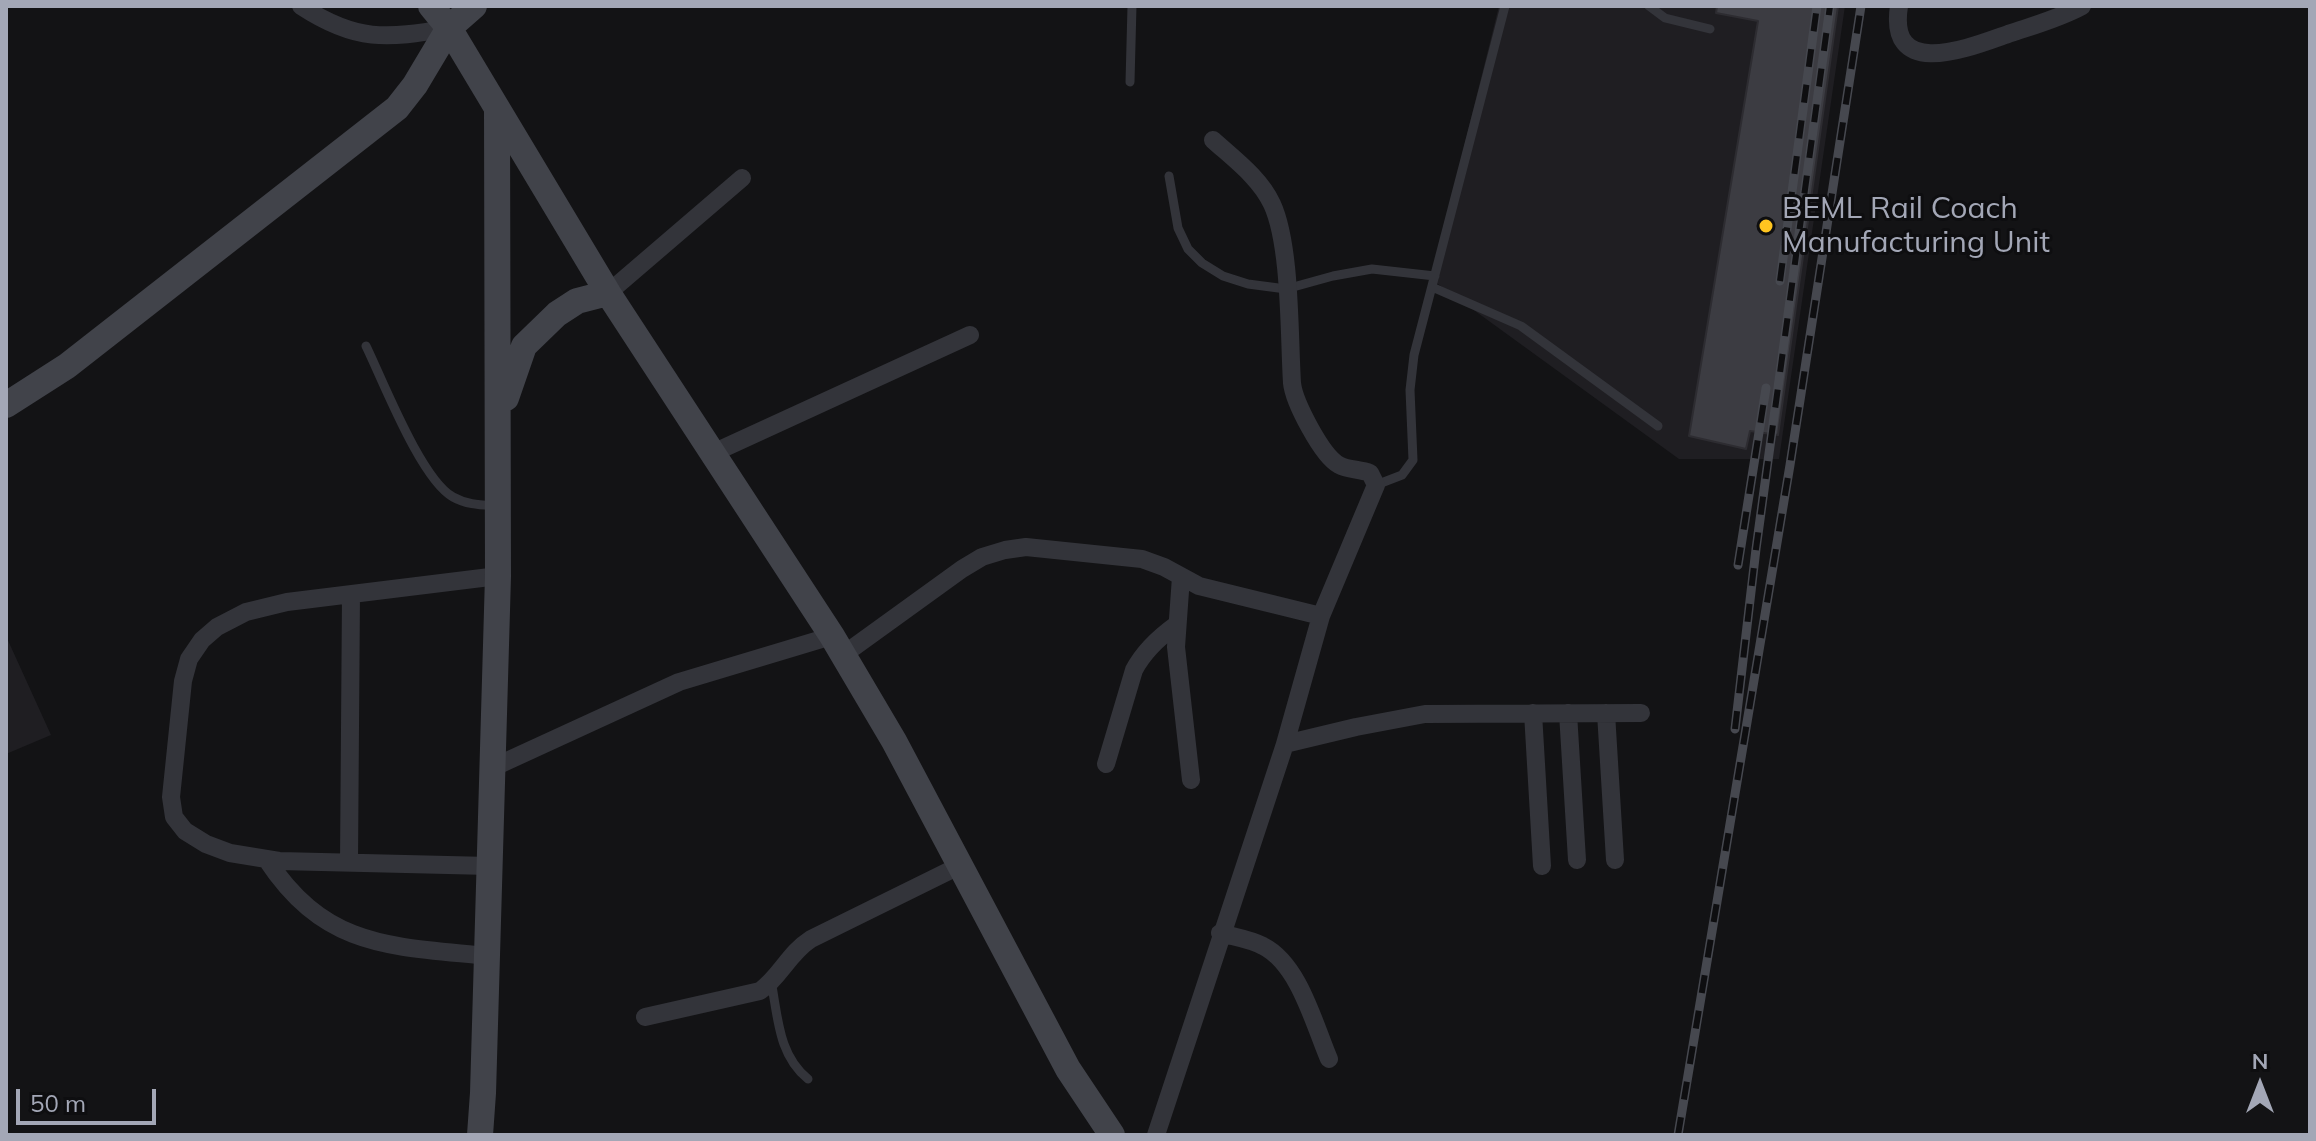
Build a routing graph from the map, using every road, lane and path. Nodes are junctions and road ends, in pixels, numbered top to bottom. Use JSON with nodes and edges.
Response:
{"nodes":[{"id":1,"x":301,"y":6,"type":"edge"},
{"id":2,"x":431,"y":6,"type":"edge"},
{"id":3,"x":474,"y":6,"type":"edge"},
{"id":4,"x":1132,"y":6,"type":"edge"},
{"id":5,"x":1505,"y":6,"type":"edge"},
{"id":6,"x":1649,"y":6,"type":"edge"},
{"id":7,"x":1899,"y":6,"type":"edge"},
{"id":8,"x":2082,"y":6,"type":"edge"},
{"id":9,"x":449,"y":28,"type":"junction"},
{"id":10,"x":1710,"y":29,"type":"dead end"},
{"id":11,"x":1130,"y":82,"type":"dead end"},
{"id":12,"x":497,"y":110,"type":"junction"},
{"id":13,"x":1213,"y":140,"type":"dead end"},
{"id":14,"x":1169,"y":176,"type":"dead end"},
{"id":15,"x":742,"y":178,"type":"dead end"},
{"id":16,"x":1435,"y":276,"type":"junction"},
{"id":17,"x":1432,"y":287,"type":"junction"},
{"id":18,"x":1286,"y":289,"type":"junction"},
{"id":19,"x":608,"y":293,"type":"junction"},
{"id":20,"x":970,"y":335,"type":"dead end"},
{"id":21,"x":366,"y":346,"type":"dead end"},
{"id":22,"x":6,"y":405,"type":"edge"},
{"id":23,"x":499,"y":417,"type":"junction"},
{"id":24,"x":1658,"y":426,"type":"dead end"},
{"id":25,"x":713,"y":453,"type":"junction"},
{"id":26,"x":1376,"y":485,"type":"junction"},
{"id":27,"x":499,"y":507,"type":"junction"},
{"id":28,"x":498,"y":576,"type":"junction"},
{"id":29,"x":1181,"y":577,"type":"junction"},
{"id":30,"x":351,"y":594,"type":"junction"},
{"id":31,"x":1321,"y":616,"type":"junction"},
{"id":32,"x":1176,"y":625,"type":"junction"},
{"id":33,"x":838,"y":646,"type":"junction"},
{"id":34,"x":1533,"y":713,"type":"junction"},
{"id":35,"x":1568,"y":713,"type":"junction"},
{"id":36,"x":1606,"y":713,"type":"junction"},
{"id":37,"x":1641,"y":713,"type":"dead end"},
{"id":38,"x":1285,"y":744,"type":"junction"},
{"id":39,"x":1106,"y":764,"type":"dead end"},
{"id":40,"x":494,"y":767,"type":"junction"},
{"id":41,"x":1191,"y":780,"type":"dead end"},
{"id":42,"x":267,"y":860,"type":"junction"},
{"id":43,"x":1577,"y":860,"type":"dead end"},
{"id":44,"x":1615,"y":860,"type":"dead end"},
{"id":45,"x":349,"y":862,"type":"junction"},
{"id":46,"x":490,"y":866,"type":"junction"},
{"id":47,"x":959,"y":866,"type":"junction"},
{"id":48,"x":1542,"y":866,"type":"dead end"},
{"id":49,"x":1220,"y":933,"type":"junction"},
{"id":50,"x":488,"y":956,"type":"junction"},
{"id":51,"x":771,"y":981,"type":"junction"},
{"id":52,"x":645,"y":1017,"type":"dead end"},
{"id":53,"x":1329,"y":1059,"type":"dead end"},
{"id":54,"x":808,"y":1079,"type":"dead end"},
{"id":55,"x":1108,"y":1134,"type":"edge"},
{"id":56,"x":480,"y":1135,"type":"edge"},
{"id":57,"x":1156,"y":1135,"type":"edge"}],
"edges":[{"from":1,"to":9,"type":"street"},
{"from":2,"to":9,"type":"main road"},
{"from":3,"to":9,"type":"main road"},
{"from":4,"to":11,"type":"lane"},
{"from":5,"to":16,"type":"lane"},
{"from":6,"to":10,"type":"lane"},
{"from":7,"to":8,"type":"street"},
{"from":9,"to":12,"type":"main road"},
{"from":9,"to":22,"type":"main road"},
{"from":12,"to":19,"type":"main road"},
{"from":12,"to":23,"type":"main road"},
{"from":13,"to":18,"type":"street"},
{"from":14,"to":18,"type":"lane"},
{"from":15,"to":19,"type":"street"},
{"from":16,"to":17,"type":"lane"},
{"from":16,"to":18,"type":"lane"},
{"from":17,"to":24,"type":"lane"},
{"from":17,"to":26,"type":"lane"},
{"from":18,"to":26,"type":"street"},
{"from":19,"to":23,"type":"main road"},
{"from":19,"to":25,"type":"main road"},
{"from":20,"to":25,"type":"street"},
{"from":21,"to":27,"type":"lane"},
{"from":23,"to":27,"type":"main road"},
{"from":25,"to":33,"type":"main road"},
{"from":26,"to":31,"type":"street"},
{"from":27,"to":28,"type":"main road"},
{"from":28,"to":30,"type":"street"},
{"from":28,"to":40,"type":"main road"},
{"from":29,"to":31,"type":"street"},
{"from":29,"to":32,"type":"street"},
{"from":29,"to":33,"type":"street"},
{"from":30,"to":42,"type":"street"},
{"from":30,"to":45,"type":"street"},
{"from":31,"to":38,"type":"street"},
{"from":32,"to":39,"type":"street"},
{"from":32,"to":41,"type":"street"},
{"from":33,"to":40,"type":"street"},
{"from":33,"to":47,"type":"main road"},
{"from":34,"to":35,"type":"street"},
{"from":34,"to":38,"type":"street"},
{"from":34,"to":48,"type":"street"},
{"from":35,"to":36,"type":"street"},
{"from":35,"to":43,"type":"street"},
{"from":36,"to":37,"type":"street"},
{"from":36,"to":44,"type":"street"},
{"from":38,"to":49,"type":"street"},
{"from":40,"to":46,"type":"main road"},
{"from":42,"to":45,"type":"street"},
{"from":42,"to":50,"type":"street"},
{"from":45,"to":46,"type":"street"},
{"from":46,"to":50,"type":"main road"},
{"from":47,"to":51,"type":"street"},
{"from":47,"to":55,"type":"main road"},
{"from":49,"to":53,"type":"street"},
{"from":49,"to":57,"type":"street"},
{"from":50,"to":56,"type":"main road"},
{"from":51,"to":52,"type":"street"},
{"from":51,"to":54,"type":"lane"}]}
